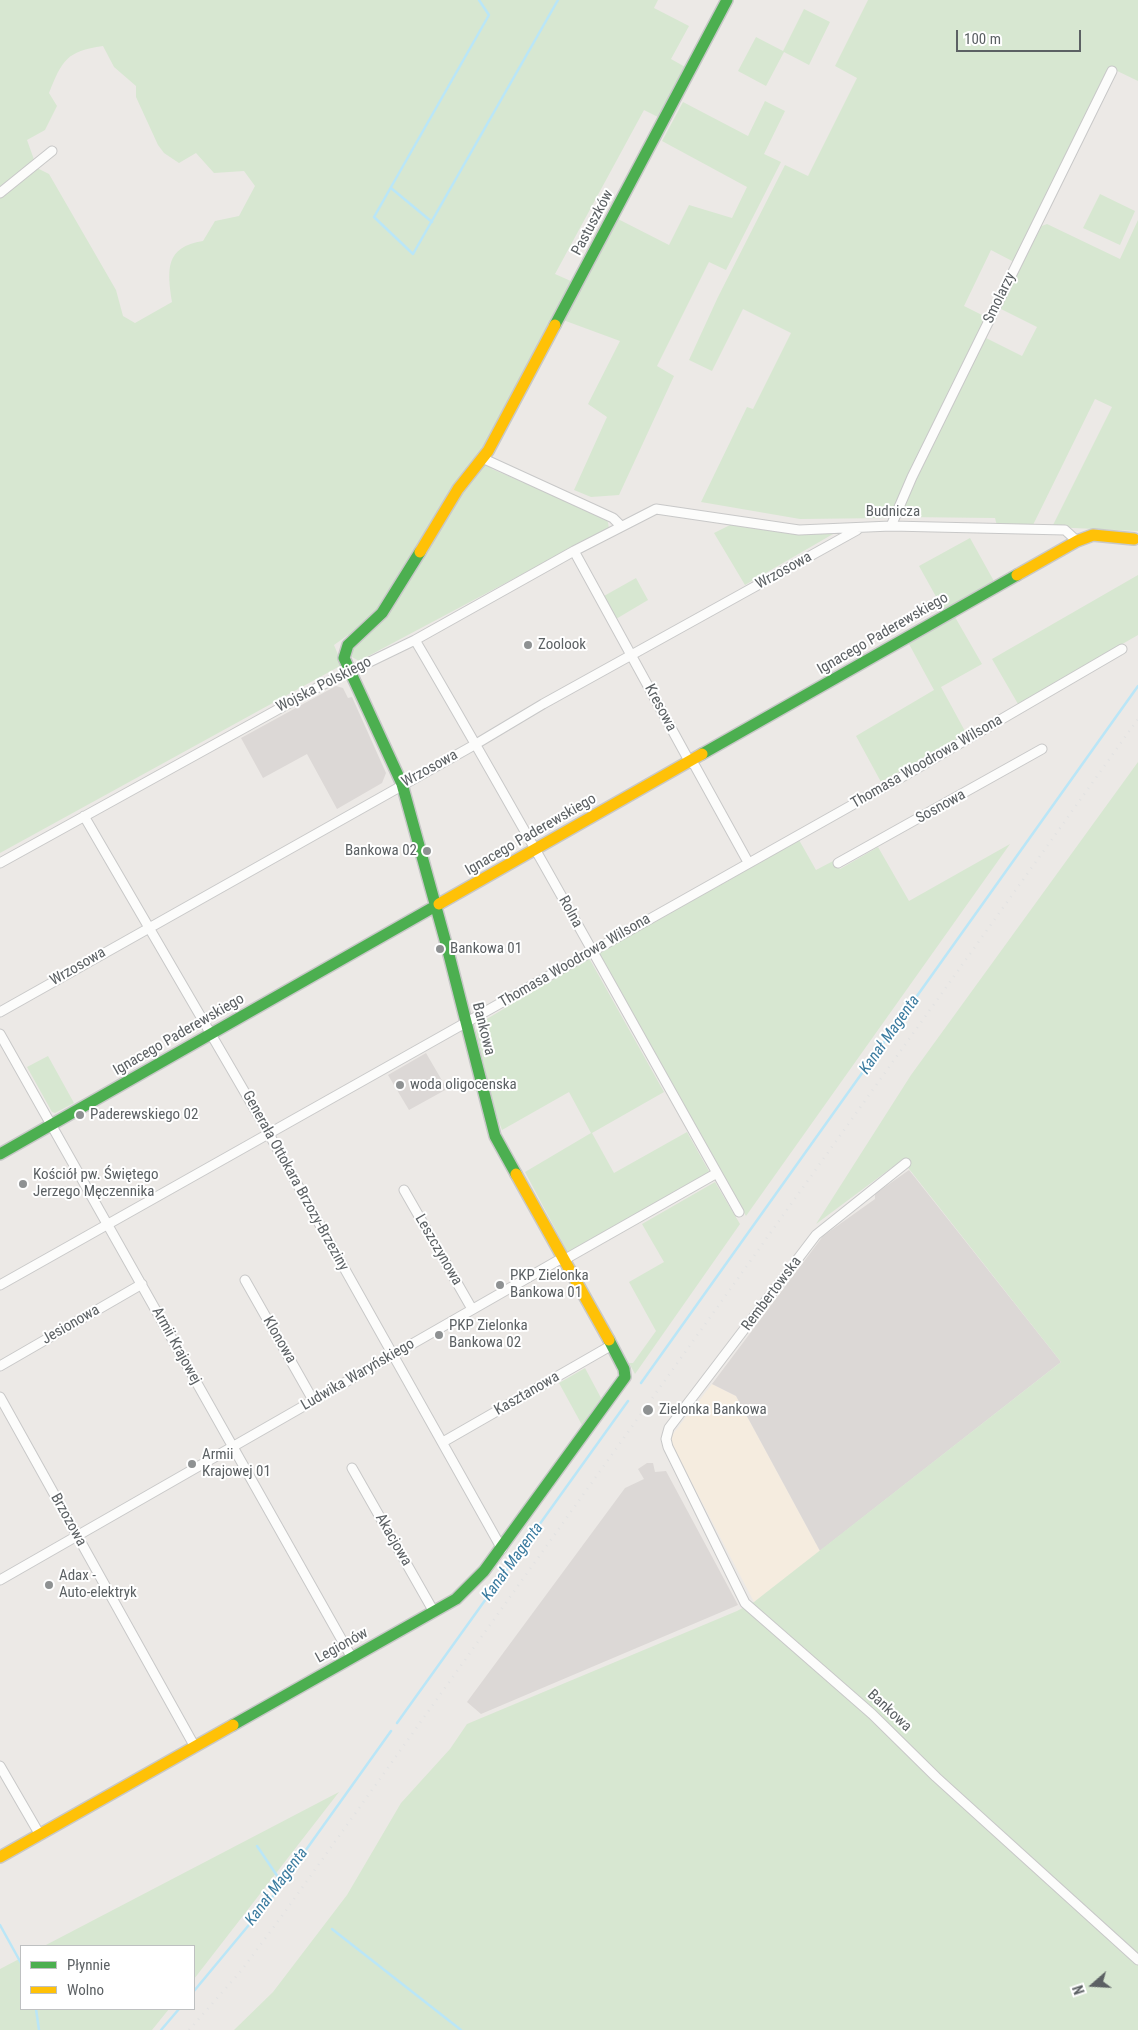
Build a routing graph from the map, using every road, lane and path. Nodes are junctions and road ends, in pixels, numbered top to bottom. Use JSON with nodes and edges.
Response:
{"nodes":[{"id":1,"x":727,"y":0,"type":"edge"},
{"id":2,"x":1112,"y":72,"type":"dead end"},
{"id":3,"x":52,"y":151,"type":"dead end"},
{"id":4,"x":0,"y":193,"type":"edge"},
{"id":5,"x":482,"y":458,"type":"junction"},
{"id":6,"x":649,"y":511,"type":"joint"},
{"id":7,"x":621,"y":526,"type":"junction"},
{"id":8,"x":891,"y":526,"type":"junction"},
{"id":9,"x":862,"y":527,"type":"junction"},
{"id":10,"x":1134,"y":539,"type":"dead end"},
{"id":11,"x":1078,"y":542,"type":"junction"},
{"id":12,"x":574,"y":551,"type":"junction"},
{"id":13,"x":415,"y":640,"type":"junction"},
{"id":14,"x":1122,"y":649,"type":"dead end"},
{"id":15,"x":632,"y":656,"type":"junction"},
{"id":16,"x":350,"y":671,"type":"junction"},
{"id":17,"x":476,"y":744,"type":"junction"},
{"id":18,"x":1042,"y":749,"type":"dead end"},
{"id":19,"x":690,"y":762,"type":"junction"},
{"id":20,"x":402,"y":784,"type":"junction"},
{"id":21,"x":84,"y":816,"type":"junction"},
{"id":22,"x":536,"y":849,"type":"junction"},
{"id":23,"x":0,"y":862,"type":"edge"},
{"id":24,"x":748,"y":862,"type":"junction"},
{"id":25,"x":838,"y":863,"type":"dead end"},
{"id":26,"x":437,"y":906,"type":"junction"},
{"id":27,"x":149,"y":926,"type":"junction"},
{"id":28,"x":591,"y":951,"type":"junction"},
{"id":29,"x":0,"y":1012,"type":"edge"},
{"id":30,"x":467,"y":1023,"type":"junction"},
{"id":31,"x":0,"y":1034,"type":"edge"},
{"id":32,"x":212,"y":1034,"type":"junction"},
{"id":33,"x":51,"y":1125,"type":"junction"},
{"id":34,"x":269,"y":1134,"type":"junction"},
{"id":35,"x":0,"y":1154,"type":"edge"},
{"id":36,"x":906,"y":1163,"type":"dead end"},
{"id":37,"x":717,"y":1173,"type":"junction"},
{"id":38,"x":404,"y":1190,"type":"dead end"},
{"id":39,"x":739,"y":1212,"type":"dead end"},
{"id":40,"x":107,"y":1224,"type":"junction"},
{"id":41,"x":562,"y":1258,"type":"junction"},
{"id":42,"x":245,"y":1280,"type":"dead end"},
{"id":43,"x":142,"y":1284,"type":"junction"},
{"id":44,"x":0,"y":1285,"type":"edge"},
{"id":45,"x":472,"y":1309,"type":"junction"},
{"id":46,"x":612,"y":1345,"type":"junction"},
{"id":47,"x":392,"y":1355,"type":"junction"},
{"id":48,"x":0,"y":1366,"type":"edge"},
{"id":49,"x":625,"y":1377,"type":"joint"},
{"id":50,"x":0,"y":1397,"type":"edge"},
{"id":51,"x":314,"y":1400,"type":"junction"},
{"id":52,"x":442,"y":1442,"type":"junction"},
{"id":53,"x":233,"y":1446,"type":"junction"},
{"id":54,"x":668,"y":1447,"type":"joint"},
{"id":55,"x":352,"y":1468,"type":"dead end"},
{"id":56,"x":77,"y":1535,"type":"junction"},
{"id":57,"x":502,"y":1549,"type":"junction"},
{"id":58,"x":0,"y":1580,"type":"edge"},
{"id":59,"x":434,"y":1612,"type":"junction"},
{"id":60,"x":352,"y":1658,"type":"junction"},
{"id":61,"x":196,"y":1747,"type":"junction"},
{"id":62,"x":0,"y":1766,"type":"edge"},
{"id":63,"x":40,"y":1835,"type":"junction"},
{"id":64,"x":0,"y":1857,"type":"edge"},
{"id":65,"x":1138,"y":1960,"type":"edge"}],
"edges":[{"from":1,"to":5,"type":"street","name":"Pastuszków"},
{"from":2,"to":8,"type":"street","name":"Smolarzy"},
{"from":3,"to":4,"type":"street"},
{"from":5,"to":7,"type":"street"},
{"from":5,"to":16,"type":"street","name":"Pastuszków"},
{"from":6,"to":7,"type":"street","name":"Wojska Polskiego"},
{"from":6,"to":9,"type":"street","name":"Budnicza"},
{"from":7,"to":12,"type":"street","name":"Wojska Polskiego"},
{"from":8,"to":9,"type":"street","name":"Budnicza"},
{"from":8,"to":11,"type":"street","name":"Budnicza"},
{"from":9,"to":15,"type":"street","name":"Wrzosowa"},
{"from":10,"to":11,"type":"street"},
{"from":11,"to":19,"type":"street","name":"Ignacego Paderewskiego"},
{"from":12,"to":13,"type":"street","name":"Wojska Polskiego"},
{"from":12,"to":15,"type":"street","name":"Kresowa"},
{"from":13,"to":16,"type":"street","name":"Wojska Polskiego"},
{"from":13,"to":17,"type":"street","name":"Rolna"},
{"from":14,"to":24,"type":"street","name":"Thomasa Woodrowa Wilsona"},
{"from":15,"to":17,"type":"street","name":"Wrzosowa"},
{"from":15,"to":19,"type":"street","name":"Kresowa"},
{"from":16,"to":20,"type":"street","name":"Bankowa"},
{"from":16,"to":21,"type":"street","name":"Wojska Polskiego"},
{"from":17,"to":20,"type":"street","name":"Wrzosowa"},
{"from":17,"to":22,"type":"street","name":"Rolna"},
{"from":18,"to":25,"type":"street","name":"Sosnowa"},
{"from":19,"to":22,"type":"street","name":"Ignacego Paderewskiego"},
{"from":19,"to":24,"type":"street","name":"Kresowa"},
{"from":20,"to":26,"type":"street","name":"Bankowa"},
{"from":20,"to":27,"type":"street","name":"Wrzosowa"},
{"from":21,"to":23,"type":"street","name":"Wojska Polskiego"},
{"from":21,"to":27,"type":"street","name":"Generała Ottokara Brzozy-Brzeziny"},
{"from":22,"to":26,"type":"street","name":"Ignacego Paderewskiego"},
{"from":22,"to":28,"type":"street","name":"Rolna"},
{"from":24,"to":28,"type":"street","name":"Thomasa Woodrowa Wilsona"},
{"from":26,"to":30,"type":"street","name":"Bankowa"},
{"from":26,"to":32,"type":"street","name":"Ignacego Paderewskiego"},
{"from":27,"to":29,"type":"street","name":"Wrzosowa"},
{"from":27,"to":32,"type":"street","name":"Generała Ottokara Brzozy-Brzeziny"},
{"from":28,"to":30,"type":"street","name":"Thomasa Woodrowa Wilsona"},
{"from":28,"to":37,"type":"street","name":"Rolna"},
{"from":30,"to":34,"type":"street","name":"Thomasa Woodrowa Wilsona"},
{"from":30,"to":41,"type":"street","name":"Bankowa"},
{"from":31,"to":33,"type":"street","name":"Armii Krajowej"},
{"from":32,"to":33,"type":"street","name":"Ignacego Paderewskiego"},
{"from":32,"to":34,"type":"street","name":"Generała Ottokara Brzozy-Brzeziny"},
{"from":33,"to":35,"type":"street","name":"Ignacego Paderewskiego"},
{"from":33,"to":40,"type":"street","name":"Armii Krajowej"},
{"from":34,"to":40,"type":"street","name":"Thomasa Woodrowa Wilsona"},
{"from":34,"to":47,"type":"street","name":"Generała Ottokara Brzozy-Brzeziny"},
{"from":36,"to":54,"type":"street","name":"Rembertowska"},
{"from":37,"to":39,"type":"street","name":"Rolna"},
{"from":37,"to":41,"type":"street","name":"Ludwika Waryńskiego"},
{"from":38,"to":45,"type":"street","name":"Leszczynowa"},
{"from":40,"to":43,"type":"street","name":"Armii Krajowej"},
{"from":40,"to":44,"type":"street","name":"Thomasa Woodrowa Wilsona"},
{"from":41,"to":45,"type":"street","name":"Ludwika Waryńskiego"},
{"from":41,"to":46,"type":"street","name":"Bankowa"},
{"from":42,"to":51,"type":"street","name":"Klonowa"},
{"from":43,"to":48,"type":"street","name":"Jesionowa"},
{"from":43,"to":53,"type":"street","name":"Armii Krajowej"},
{"from":45,"to":47,"type":"street","name":"Ludwika Waryńskiego"},
{"from":46,"to":49,"type":"street","name":"Bankowa"},
{"from":46,"to":52,"type":"street","name":"Kasztanowa"},
{"from":47,"to":51,"type":"street","name":"Ludwika Waryńskiego"},
{"from":47,"to":52,"type":"street","name":"Generała Ottokara Brzozy-Brzeziny"},
{"from":49,"to":57,"type":"street","name":"Legionów"},
{"from":50,"to":56,"type":"street","name":"Brzozowa"},
{"from":51,"to":53,"type":"street","name":"Ludwika Waryńskiego"},
{"from":52,"to":57,"type":"street","name":"Generała Ottokara Brzozy-Brzeziny"},
{"from":53,"to":56,"type":"street","name":"Ludwika Waryńskiego"},
{"from":53,"to":60,"type":"street","name":"Armii Krajowej"},
{"from":54,"to":65,"type":"street","name":"Bankowa"},
{"from":55,"to":59,"type":"street","name":"Akacjowa"},
{"from":56,"to":58,"type":"street","name":"Ludwika Waryńskiego"},
{"from":56,"to":61,"type":"street","name":"Brzozowa"},
{"from":57,"to":59,"type":"street","name":"Legionów"},
{"from":59,"to":60,"type":"street","name":"Legionów"},
{"from":60,"to":61,"type":"street","name":"Legionów"},
{"from":61,"to":63,"type":"street","name":"Legionów"},
{"from":62,"to":63,"type":"street"},
{"from":63,"to":64,"type":"street","name":"Legionów"}]}
